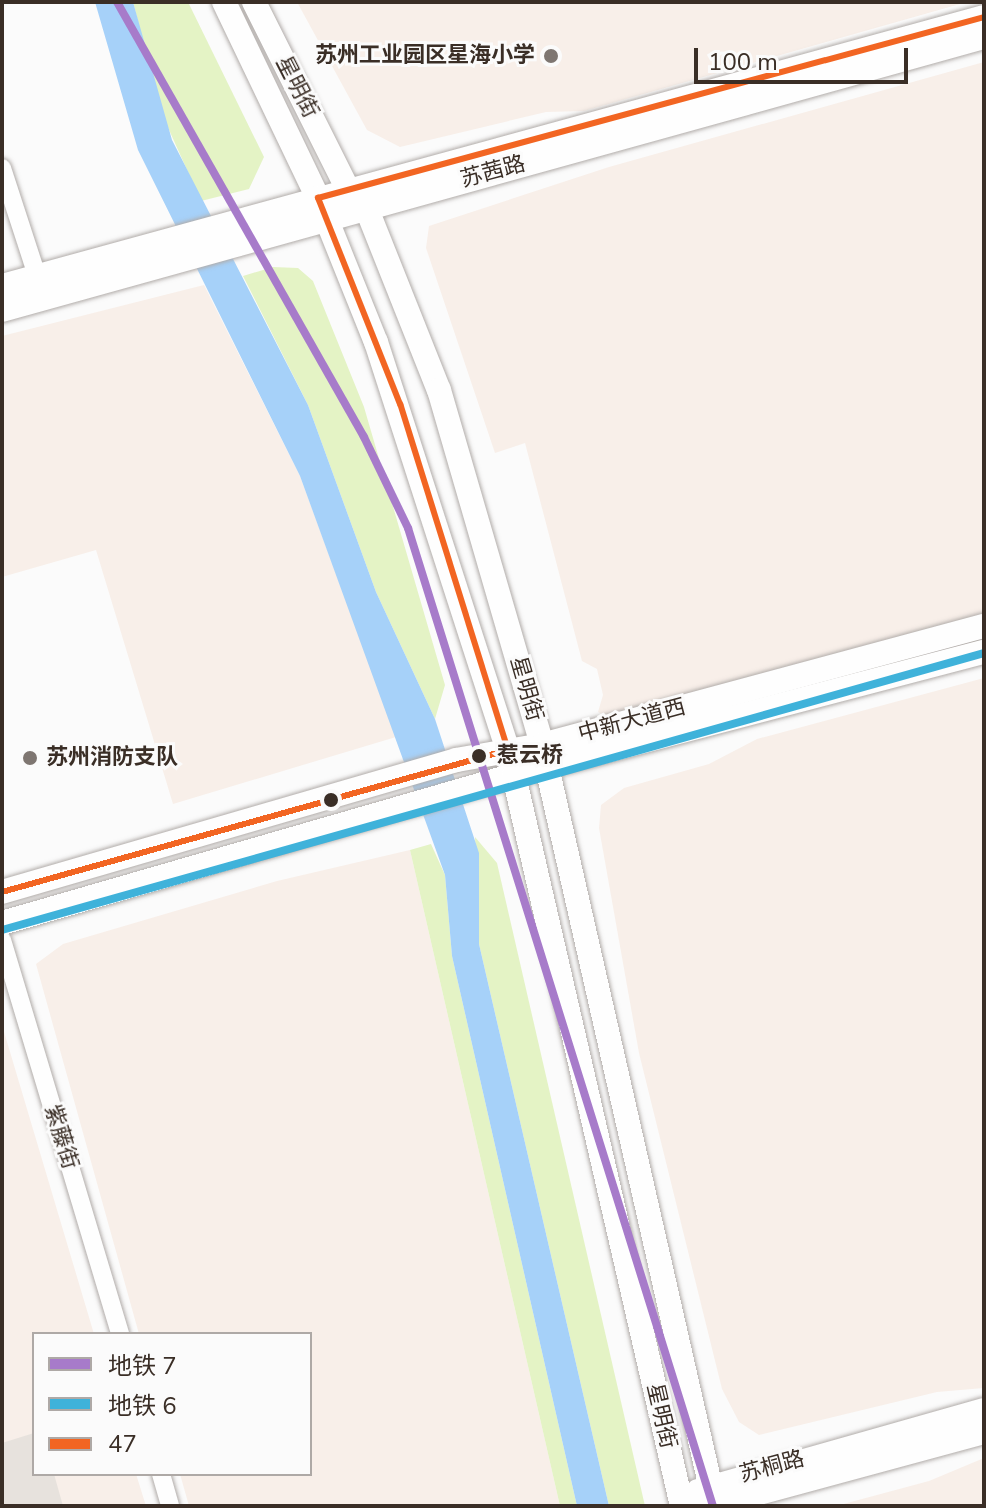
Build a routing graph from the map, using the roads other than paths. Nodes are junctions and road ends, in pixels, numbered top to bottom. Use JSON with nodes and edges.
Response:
{"nodes":[{"id":1,"x":224,"y":2,"type":"edge"},
{"id":2,"x":254,"y":2,"type":"edge"},
{"id":3,"x":984,"y":17,"type":"edge"},
{"id":4,"x":984,"y":37,"type":"edge"},
{"id":5,"x":2,"y":168,"type":"edge"},
{"id":6,"x":348,"y":190,"type":"junction"},
{"id":7,"x":366,"y":207,"type":"junction"},
{"id":8,"x":322,"y":209,"type":"junction"},
{"id":9,"x":169,"y":252,"type":"junction"},
{"id":10,"x":37,"y":276,"type":"junction"},
{"id":11,"x":2,"y":286,"type":"edge"},
{"id":12,"x":2,"y":310,"type":"edge"},
{"id":13,"x":984,"y":626,"type":"edge"},
{"id":14,"x":984,"y":652,"type":"edge"},
{"id":15,"x":508,"y":750,"type":"junction"},
{"id":16,"x":544,"y":755,"type":"junction"},
{"id":17,"x":514,"y":775,"type":"junction"},
{"id":18,"x":2,"y":892,"type":"edge"},
{"id":19,"x":2,"y":923,"type":"edge"},
{"id":20,"x":2,"y":940,"type":"edge"},
{"id":21,"x":119,"y":1332,"type":"edge"},
{"id":22,"x":984,"y":1410,"type":"edge"},
{"id":23,"x":984,"y":1432,"type":"edge"},
{"id":24,"x":162,"y":1476,"type":"edge"},
{"id":25,"x":714,"y":1498,"type":"edge"},
{"id":26,"x":682,"y":1504,"type":"edge"},
{"id":27,"x":170,"y":1506,"type":"edge"}],
"edges":[{"from":1,"to":8,"type":"main road","name":"星明街"},
{"from":2,"to":6,"type":"main road","name":"星明街"},
{"from":3,"to":6,"type":"main road","name":"苏茜路"},
{"from":4,"to":7,"type":"main road","name":"苏茜路"},
{"from":5,"to":10,"type":"street"},
{"from":6,"to":7,"type":"main road","name":"星明街"},
{"from":6,"to":8,"type":"main road","name":"苏茜路"},
{"from":7,"to":8,"type":"main road","name":"苏茜路"},
{"from":7,"to":16,"type":"main road","name":"星明街"},
{"from":8,"to":9,"type":"main road","name":"苏茜路"},
{"from":8,"to":15,"type":"main road","name":"星明街"},
{"from":9,"to":10,"type":"main road","name":"苏茜路"},
{"from":9,"to":12,"type":"main road","name":"苏茜路"},
{"from":10,"to":11,"type":"main road","name":"苏茜路"},
{"from":13,"to":16,"type":"main road","name":"中新大道西"},
{"from":14,"to":16,"type":"main road","name":"中新大道西"},
{"from":15,"to":16,"type":"main road","name":"中新大道西"},
{"from":15,"to":17,"type":"main road","name":"星明街"},
{"from":15,"to":18,"type":"main road","name":"中新大道西"},
{"from":16,"to":17,"type":"main road","name":"中新大道西"},
{"from":16,"to":25,"type":"main road","name":"星明街"},
{"from":17,"to":19,"type":"main road","name":"中新大道西"},
{"from":17,"to":26,"type":"main road","name":"星明街"},
{"from":20,"to":21,"type":"street","name":"紫藤街"},
{"from":22,"to":25,"type":"main road","name":"苏桐路"},
{"from":23,"to":25,"type":"main road","name":"苏桐路"},
{"from":24,"to":27,"type":"street"},
{"from":25,"to":26,"type":"main road","name":"苏桐路"}]}
